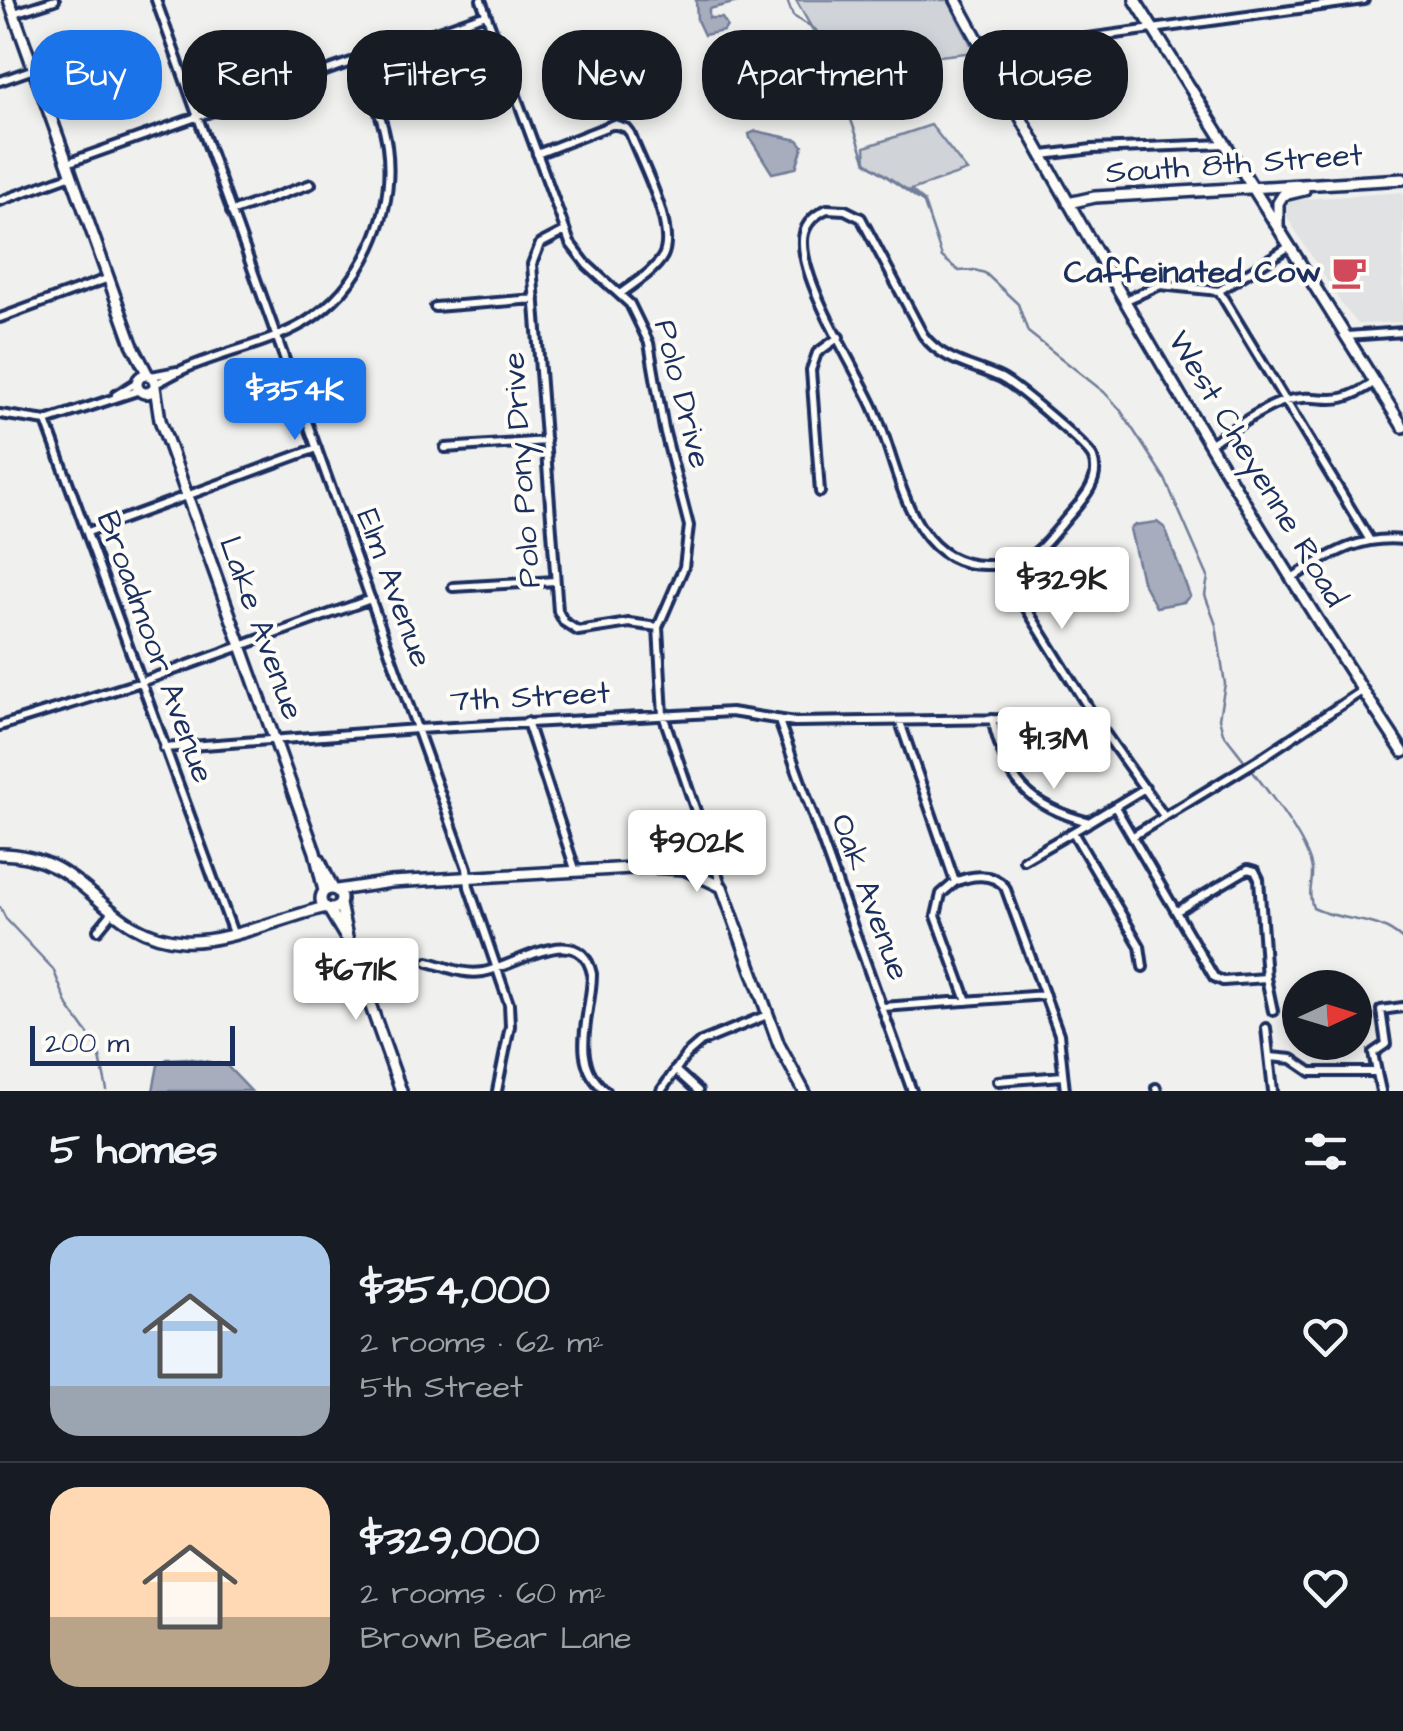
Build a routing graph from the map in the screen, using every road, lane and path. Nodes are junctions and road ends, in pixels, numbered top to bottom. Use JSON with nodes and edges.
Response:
{"nodes":[{"id":1,"x":10,"y":0,"type":"edge"},
{"id":2,"x":54,"y":0,"type":"edge"},
{"id":3,"x":156,"y":0,"type":"edge"},
{"id":4,"x":481,"y":0,"type":"edge"},
{"id":5,"x":956,"y":0,"type":"edge"},
{"id":6,"x":1135,"y":0,"type":"edge"},
{"id":7,"x":1364,"y":0,"type":"edge"},
{"id":8,"x":14,"y":13,"type":"junction"},
{"id":9,"x":486,"y":14,"type":"junction"},
{"id":10,"x":1153,"y":29,"type":"junction"},
{"id":11,"x":440,"y":30,"type":"edge"},
{"id":12,"x":972,"y":30,"type":"edge"},
{"id":13,"x":1128,"y":32,"type":"edge"},
{"id":14,"x":30,"y":58,"type":"edge"},
{"id":15,"x":30,"y":71,"type":"edge"},
{"id":16,"x":182,"y":72,"type":"edge"},
{"id":17,"x":0,"y":82,"type":"edge"},
{"id":18,"x":52,"y":120,"type":"edge"},
{"id":19,"x":187,"y":120,"type":"edge"},
{"id":20,"x":199,"y":120,"type":"edge"},
{"id":21,"x":379,"y":120,"type":"edge"},
{"id":22,"x":1020,"y":120,"type":"edge"},
{"id":23,"x":1226,"y":144,"type":"junction"},
{"id":24,"x":537,"y":154,"type":"junction"},
{"id":25,"x":1039,"y":155,"type":"junction"},
{"id":26,"x":68,"y":163,"type":"junction"},
{"id":27,"x":72,"y":175,"type":"junction"},
{"id":28,"x":1403,"y":178,"type":"edge"},
{"id":29,"x":312,"y":184,"type":"dead end"},
{"id":30,"x":1324,"y":184,"type":"junction"},
{"id":31,"x":1253,"y":188,"type":"junction"},
{"id":32,"x":0,"y":201,"type":"edge"},
{"id":33,"x":1068,"y":203,"type":"junction"},
{"id":34,"x":232,"y":212,"type":"junction"},
{"id":35,"x":1278,"y":228,"type":"junction"},
{"id":36,"x":565,"y":231,"type":"junction"},
{"id":37,"x":1290,"y":246,"type":"junction"},
{"id":38,"x":109,"y":278,"type":"junction"},
{"id":39,"x":1219,"y":291,"type":"junction"},
{"id":40,"x":620,"y":294,"type":"junction"},
{"id":41,"x":535,"y":300,"type":"junction"},
{"id":42,"x":1126,"y":300,"type":"junction"},
{"id":43,"x":435,"y":307,"type":"dead end"},
{"id":44,"x":0,"y":318,"type":"edge"},
{"id":45,"x":1403,"y":332,"type":"edge"},
{"id":46,"x":276,"y":336,"type":"junction"},
{"id":47,"x":1347,"y":336,"type":"junction"},
{"id":48,"x":839,"y":337,"type":"junction"},
{"id":49,"x":1375,"y":382,"type":"junction"},
{"id":50,"x":146,"y":383,"type":"junction"},
{"id":51,"x":1284,"y":401,"type":"junction"},
{"id":52,"x":0,"y":414,"type":"edge"},
{"id":53,"x":46,"y":421,"type":"junction"},
{"id":54,"x":1403,"y":428,"type":"edge"},
{"id":55,"x":546,"y":441,"type":"junction"},
{"id":56,"x":1210,"y":442,"type":"junction"},
{"id":57,"x":316,"y":448,"type":"junction"},
{"id":58,"x":445,"y":448,"type":"dead end"},
{"id":59,"x":820,"y":492,"type":"dead end"},
{"id":60,"x":186,"y":494,"type":"junction"},
{"id":61,"x":88,"y":532,"type":"junction"},
{"id":62,"x":1369,"y":539,"type":"junction"},
{"id":63,"x":1403,"y":540,"type":"edge"},
{"id":64,"x":1000,"y":565,"type":"junction"},
{"id":65,"x":1292,"y":576,"type":"junction"},
{"id":66,"x":555,"y":581,"type":"junction"},
{"id":67,"x":453,"y":587,"type":"dead end"},
{"id":68,"x":371,"y":599,"type":"junction"},
{"id":69,"x":658,"y":627,"type":"junction"},
{"id":70,"x":241,"y":645,"type":"junction"},
{"id":71,"x":140,"y":682,"type":"junction"},
{"id":72,"x":1362,"y":690,"type":"junction"},
{"id":73,"x":664,"y":715,"type":"junction"},
{"id":74,"x":1094,"y":718,"type":"junction"},
{"id":75,"x":992,"y":720,"type":"junction"},
{"id":76,"x":779,"y":721,"type":"junction"},
{"id":77,"x":527,"y":722,"type":"junction"},
{"id":78,"x":900,"y":722,"type":"junction"},
{"id":79,"x":0,"y":726,"type":"edge"},
{"id":80,"x":418,"y":729,"type":"junction"},
{"id":81,"x":275,"y":739,"type":"junction"},
{"id":82,"x":164,"y":748,"type":"junction"},
{"id":83,"x":1403,"y":752,"type":"edge"},
{"id":84,"x":1146,"y":788,"type":"junction"},
{"id":85,"x":1115,"y":807,"type":"junction"},
{"id":86,"x":1164,"y":816,"type":"junction"},
{"id":87,"x":1088,"y":822,"type":"junction"},
{"id":88,"x":1074,"y":834,"type":"junction"},
{"id":89,"x":1133,"y":836,"type":"junction"},
{"id":90,"x":3,"y":854,"type":"edge"},
{"id":91,"x":1024,"y":860,"type":"dead end"},
{"id":92,"x":575,"y":869,"type":"junction"},
{"id":93,"x":469,"y":878,"type":"junction"},
{"id":94,"x":955,"y":882,"type":"junction"},
{"id":95,"x":722,"y":887,"type":"junction"},
{"id":96,"x":333,"y":895,"type":"junction"},
{"id":97,"x":327,"y":908,"type":"junction"},
{"id":98,"x":1177,"y":912,"type":"junction"},
{"id":99,"x":112,"y":913,"type":"junction"},
{"id":100,"x":294,"y":914,"type":"junction"},
{"id":101,"x":98,"y":930,"type":"dead end"},
{"id":102,"x":233,"y":933,"type":"junction"},
{"id":103,"x":348,"y":942,"type":"junction"},
{"id":104,"x":428,"y":962,"type":"dead end"},
{"id":105,"x":1144,"y":968,"type":"dead end"},
{"id":106,"x":498,"y":969,"type":"junction"},
{"id":107,"x":1266,"y":978,"type":"junction"},
{"id":108,"x":1045,"y":995,"type":"junction"},
{"id":109,"x":966,"y":1000,"type":"junction"},
{"id":110,"x":883,"y":1007,"type":"junction"},
{"id":111,"x":1403,"y":1008,"type":"edge"},
{"id":112,"x":1273,"y":1011,"type":"dead end"},
{"id":113,"x":767,"y":1015,"type":"junction"},
{"id":114,"x":1266,"y":1028,"type":"dead end"},
{"id":115,"x":1270,"y":1056,"type":"junction"},
{"id":116,"x":675,"y":1070,"type":"junction"},
{"id":117,"x":1377,"y":1072,"type":"junction"},
{"id":118,"x":1064,"y":1076,"type":"junction"},
{"id":119,"x":998,"y":1081,"type":"dead end"},
{"id":120,"x":400,"y":1091,"type":"edge"},
{"id":121,"x":497,"y":1091,"type":"edge"},
{"id":122,"x":606,"y":1091,"type":"edge"},
{"id":123,"x":661,"y":1091,"type":"edge"},
{"id":124,"x":698,"y":1091,"type":"edge"},
{"id":125,"x":804,"y":1091,"type":"edge"},
{"id":126,"x":912,"y":1091,"type":"edge"},
{"id":127,"x":1065,"y":1091,"type":"edge"},
{"id":128,"x":1273,"y":1091,"type":"edge"},
{"id":129,"x":1380,"y":1091,"type":"edge"}],
"edges":[{"from":1,"to":8,"type":"main road","name":"Lake Avenue"},
{"from":2,"to":8,"type":"street"},
{"from":3,"to":16,"type":"street","name":"Elm Avenue"},
{"from":4,"to":9,"type":"street","name":"Polo Drive"},
{"from":5,"to":12,"type":"main road","name":"West Cheyenne Road"},
{"from":6,"to":10,"type":"main road"},
{"from":7,"to":10,"type":"street"},
{"from":8,"to":14,"type":"main road","name":"Lake Avenue"},
{"from":9,"to":11,"type":"street"},
{"from":9,"to":24,"type":"street","name":"Polo Drive"},
{"from":10,"to":13,"type":"street"},
{"from":10,"to":23,"type":"main road"},
{"from":15,"to":17,"type":"street"},
{"from":18,"to":26,"type":"main road","name":"Lake Avenue"},
{"from":19,"to":26,"type":"street"},
{"from":20,"to":34,"type":"street","name":"Elm Avenue"},
{"from":21,"to":46,"type":"street"},
{"from":22,"to":25,"type":"main road","name":"West Cheyenne Road"},
{"from":23,"to":25,"type":"street"},
{"from":23,"to":31,"type":"main road"},
{"from":24,"to":36,"type":"street","name":"Polo Drive"},
{"from":24,"to":40,"type":"street"},
{"from":25,"to":33,"type":"main road","name":"West Cheyenne Road"},
{"from":26,"to":27,"type":"main road","name":"Lake Avenue"},
{"from":27,"to":32,"type":"street"},
{"from":27,"to":38,"type":"main road","name":"Lake Avenue"},
{"from":28,"to":30,"type":"main road","name":"South 8th Street"},
{"from":29,"to":34,"type":"street"},
{"from":30,"to":31,"type":"main road","name":"South 8th Street"},
{"from":30,"to":35,"type":"main road"},
{"from":31,"to":33,"type":"main road","name":"South 8th Street"},
{"from":31,"to":35,"type":"main road"},
{"from":33,"to":42,"type":"main road","name":"West Cheyenne Road"},
{"from":34,"to":46,"type":"street","name":"Elm Avenue"},
{"from":35,"to":37,"type":"main road"},
{"from":36,"to":40,"type":"street","name":"Polo Drive"},
{"from":36,"to":41,"type":"street","name":"Polo Pony Drive"},
{"from":37,"to":39,"type":"street"},
{"from":37,"to":47,"type":"main road"},
{"from":38,"to":44,"type":"street"},
{"from":38,"to":50,"type":"main road","name":"Lake Avenue"},
{"from":39,"to":42,"type":"street"},
{"from":39,"to":51,"type":"street"},
{"from":40,"to":69,"type":"street","name":"Polo Drive"},
{"from":41,"to":43,"type":"street"},
{"from":41,"to":55,"type":"street","name":"Polo Pony Drive"},
{"from":42,"to":56,"type":"main road","name":"West Cheyenne Road"},
{"from":45,"to":47,"type":"street"},
{"from":46,"to":50,"type":"street"},
{"from":46,"to":57,"type":"street","name":"Elm Avenue"},
{"from":47,"to":49,"type":"main road"},
{"from":48,"to":59,"type":"street"},
{"from":48,"to":64,"type":"street"},
{"from":48,"to":64,"type":"street"},
{"from":49,"to":51,"type":"street"},
{"from":49,"to":54,"type":"main road"},
{"from":50,"to":53,"type":"street"},
{"from":50,"to":60,"type":"main road","name":"Lake Avenue"},
{"from":51,"to":56,"type":"street"},
{"from":51,"to":62,"type":"street"},
{"from":52,"to":53,"type":"street"},
{"from":53,"to":61,"type":"street","name":"Broadmoor Avenue"},
{"from":55,"to":58,"type":"street"},
{"from":55,"to":66,"type":"street","name":"Polo Pony Drive"},
{"from":56,"to":65,"type":"main road","name":"West Cheyenne Road"},
{"from":57,"to":60,"type":"street"},
{"from":57,"to":68,"type":"street","name":"Elm Avenue"},
{"from":60,"to":61,"type":"street"},
{"from":60,"to":70,"type":"main road","name":"Lake Avenue"},
{"from":61,"to":71,"type":"street","name":"Broadmoor Avenue"},
{"from":62,"to":63,"type":"street"},
{"from":62,"to":65,"type":"street"},
{"from":64,"to":74,"type":"street"},
{"from":65,"to":72,"type":"main road","name":"West Cheyenne Road"},
{"from":66,"to":67,"type":"street"},
{"from":66,"to":69,"type":"street","name":"Polo Pony Drive"},
{"from":68,"to":70,"type":"street"},
{"from":68,"to":80,"type":"street","name":"Elm Avenue"},
{"from":69,"to":73,"type":"street","name":"Polo Drive"},
{"from":70,"to":71,"type":"street"},
{"from":70,"to":81,"type":"main road","name":"Lake Avenue"},
{"from":71,"to":79,"type":"street"},
{"from":71,"to":82,"type":"street","name":"Broadmoor Avenue"},
{"from":72,"to":83,"type":"main road","name":"West Cheyenne Road"},
{"from":72,"to":86,"type":"street"},
{"from":73,"to":76,"type":"street","name":"7th Street"},
{"from":73,"to":77,"type":"street","name":"7th Street"},
{"from":73,"to":95,"type":"street","name":"Polo Drive"},
{"from":74,"to":75,"type":"street","name":"7th Street"},
{"from":74,"to":84,"type":"street"},
{"from":75,"to":78,"type":"street","name":"7th Street"},
{"from":75,"to":87,"type":"street"},
{"from":76,"to":78,"type":"street","name":"7th Street"},
{"from":76,"to":110,"type":"street","name":"Oak Avenue"},
{"from":77,"to":80,"type":"street","name":"7th Street"},
{"from":77,"to":92,"type":"street"},
{"from":78,"to":94,"type":"street"},
{"from":80,"to":81,"type":"street","name":"7th Street"},
{"from":80,"to":93,"type":"street","name":"Elm Avenue"},
{"from":81,"to":82,"type":"street","name":"7th Street"},
{"from":81,"to":96,"type":"main road","name":"Lake Avenue"},
{"from":82,"to":102,"type":"street","name":"Broadmoor Avenue"},
{"from":84,"to":85,"type":"street"},
{"from":84,"to":86,"type":"street"},
{"from":85,"to":87,"type":"street"},
{"from":85,"to":89,"type":"street"},
{"from":86,"to":89,"type":"street"},
{"from":87,"to":88,"type":"street"},
{"from":88,"to":91,"type":"street"},
{"from":88,"to":105,"type":"street"},
{"from":89,"to":98,"type":"street"},
{"from":90,"to":99,"type":"main road"},
{"from":92,"to":93,"type":"main road"},
{"from":92,"to":95,"type":"main road"},
{"from":93,"to":96,"type":"main road"},
{"from":93,"to":106,"type":"street","name":"Elm Avenue"},
{"from":94,"to":108,"type":"street"},
{"from":94,"to":109,"type":"street"},
{"from":95,"to":113,"type":"main road"},
{"from":96,"to":97,"type":"main road","name":"Lake Avenue"},
{"from":96,"to":100,"type":"main road"},
{"from":96,"to":103,"type":"main road","name":"Lake Avenue"},
{"from":97,"to":100,"type":"main road"},
{"from":97,"to":103,"type":"main road","name":"Lake Avenue"},
{"from":98,"to":107,"type":"street"},
{"from":98,"to":107,"type":"street"},
{"from":99,"to":101,"type":"street"},
{"from":99,"to":102,"type":"main road"},
{"from":100,"to":102,"type":"main road"},
{"from":103,"to":120,"type":"main road","name":"Lake Avenue"},
{"from":104,"to":106,"type":"street"},
{"from":106,"to":121,"type":"street","name":"Elm Avenue"},
{"from":106,"to":122,"type":"street"},
{"from":107,"to":112,"type":"street"},
{"from":108,"to":109,"type":"street"},
{"from":108,"to":118,"type":"street"},
{"from":109,"to":110,"type":"street"},
{"from":110,"to":126,"type":"street","name":"Oak Avenue"},
{"from":111,"to":117,"type":"street"},
{"from":113,"to":116,"type":"street"},
{"from":113,"to":125,"type":"main road"},
{"from":114,"to":115,"type":"street"},
{"from":115,"to":117,"type":"street"},
{"from":115,"to":128,"type":"street"},
{"from":116,"to":123,"type":"street"},
{"from":116,"to":124,"type":"street"},
{"from":117,"to":129,"type":"street"},
{"from":118,"to":119,"type":"street"},
{"from":118,"to":127,"type":"street"}]}
